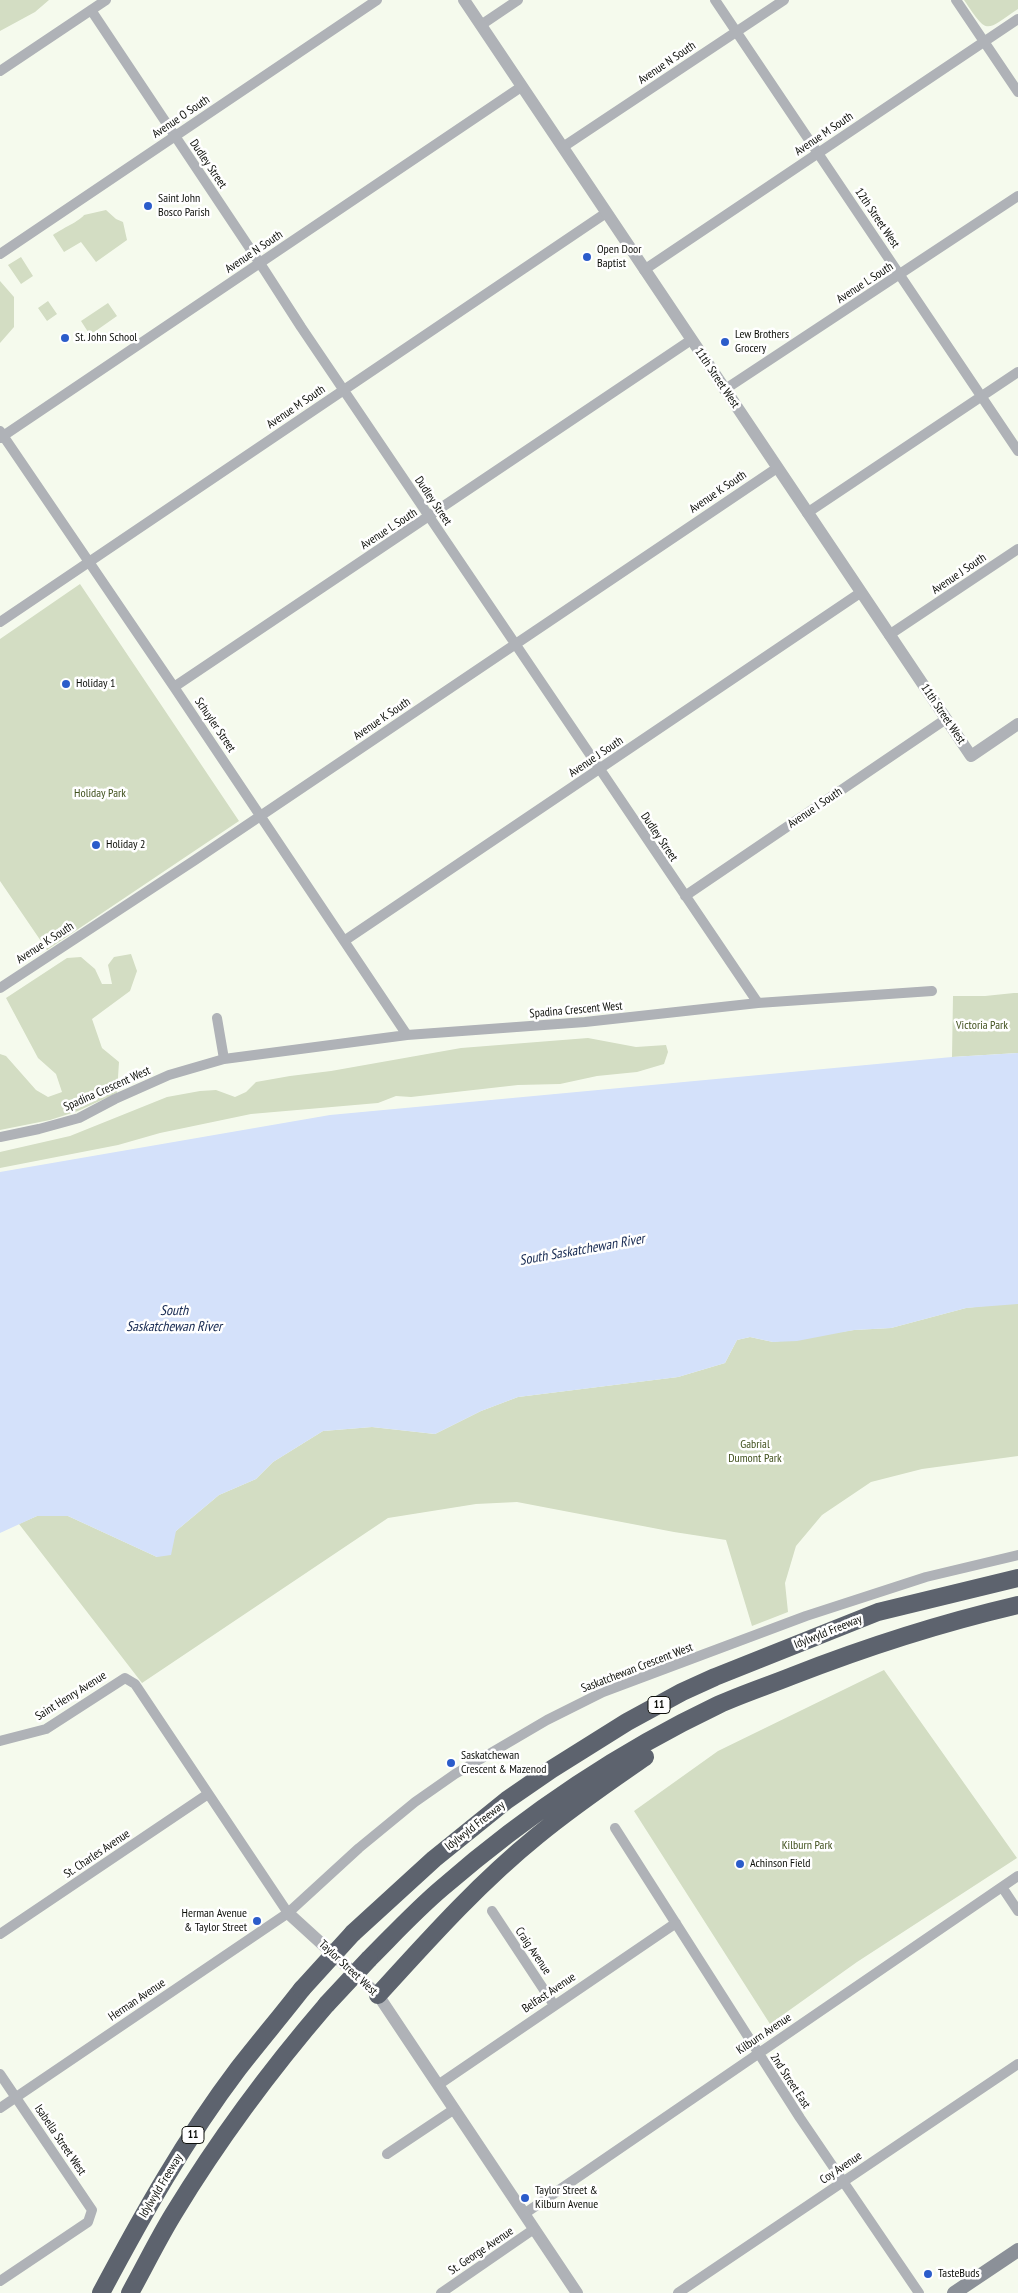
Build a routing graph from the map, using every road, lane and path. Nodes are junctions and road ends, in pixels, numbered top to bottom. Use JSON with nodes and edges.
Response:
{"nodes":[{"id":1,"x":106,"y":0,"type":"edge"},
{"id":2,"x":377,"y":0,"type":"edge"},
{"id":3,"x":464,"y":0,"type":"edge"},
{"id":4,"x":518,"y":0,"type":"edge"},
{"id":5,"x":715,"y":0,"type":"edge"},
{"id":6,"x":784,"y":0,"type":"edge"},
{"id":7,"x":956,"y":0,"type":"edge"},
{"id":8,"x":91,"y":10,"type":"junction"},
{"id":9,"x":1018,"y":18,"type":"edge"},
{"id":10,"x":481,"y":25,"type":"junction"},
{"id":11,"x":736,"y":32,"type":"junction"},
{"id":12,"x":984,"y":41,"type":"junction"},
{"id":13,"x":0,"y":71,"type":"edge"},
{"id":14,"x":521,"y":87,"type":"junction"},
{"id":15,"x":1018,"y":92,"type":"edge"},
{"id":16,"x":174,"y":136,"type":"junction"},
{"id":17,"x":563,"y":147,"type":"junction"},
{"id":18,"x":818,"y":153,"type":"junction"},
{"id":19,"x":1018,"y":196,"type":"edge"},
{"id":20,"x":606,"y":213,"type":"junction"},
{"id":21,"x":0,"y":254,"type":"edge"},
{"id":22,"x":260,"y":263,"type":"junction"},
{"id":23,"x":644,"y":270,"type":"junction"},
{"id":24,"x":900,"y":275,"type":"junction"},
{"id":25,"x":691,"y":340,"type":"junction"},
{"id":26,"x":1018,"y":372,"type":"edge"},
{"id":27,"x":344,"y":390,"type":"junction"},
{"id":28,"x":724,"y":390,"type":"junction"},
{"id":29,"x":981,"y":396,"type":"junction"},
{"id":30,"x":1,"y":435,"type":"edge"},
{"id":31,"x":1018,"y":451,"type":"edge"},
{"id":32,"x":777,"y":468,"type":"junction"},
{"id":33,"x":807,"y":513,"type":"junction"},
{"id":34,"x":429,"y":517,"type":"junction"},
{"id":35,"x":1018,"y":549,"type":"edge"},
{"id":36,"x":89,"y":562,"type":"junction"},
{"id":37,"x":860,"y":593,"type":"junction"},
{"id":38,"x":0,"y":622,"type":"edge"},
{"id":39,"x":889,"y":635,"type":"junction"},
{"id":40,"x":515,"y":643,"type":"junction"},
{"id":41,"x":174,"y":687,"type":"junction"},
{"id":42,"x":946,"y":719,"type":"junction"},
{"id":43,"x":1018,"y":724,"type":"edge"},
{"id":44,"x":600,"y":770,"type":"junction"},
{"id":45,"x":260,"y":815,"type":"junction"},
{"id":46,"x":685,"y":896,"type":"junction"},
{"id":47,"x":344,"y":941,"type":"junction"},
{"id":48,"x":0,"y":988,"type":"edge"},
{"id":49,"x":932,"y":991,"type":"dead end"},
{"id":50,"x":758,"y":1003,"type":"junction"},
{"id":51,"x":217,"y":1018,"type":"dead end"},
{"id":52,"x":407,"y":1035,"type":"junction"},
{"id":53,"x":224,"y":1058,"type":"junction"},
{"id":54,"x":0,"y":1137,"type":"edge"},
{"id":55,"x":1018,"y":1556,"type":"edge"},
{"id":56,"x":1018,"y":1578,"type":"edge"},
{"id":57,"x":1018,"y":1605,"type":"edge"},
{"id":58,"x":855,"y":1651,"type":"junction"},
{"id":59,"x":125,"y":1678,"type":"joint"},
{"id":60,"x":0,"y":1741,"type":"edge"},
{"id":61,"x":208,"y":1794,"type":"junction"},
{"id":62,"x":615,"y":1828,"type":"dead end"},
{"id":63,"x":1018,"y":1876,"type":"edge"},
{"id":64,"x":1002,"y":1887,"type":"junction"},
{"id":65,"x":492,"y":1911,"type":"dead end"},
{"id":66,"x":1018,"y":1911,"type":"edge"},
{"id":67,"x":288,"y":1914,"type":"junction"},
{"id":68,"x":676,"y":1923,"type":"junction"},
{"id":69,"x":0,"y":1934,"type":"edge"},
{"id":70,"x":378,"y":1995,"type":"junction"},
{"id":71,"x":554,"y":2005,"type":"junction"},
{"id":72,"x":758,"y":2054,"type":"junction"},
{"id":73,"x":1018,"y":2064,"type":"edge"},
{"id":74,"x":0,"y":2074,"type":"edge"},
{"id":75,"x":438,"y":2085,"type":"junction"},
{"id":76,"x":15,"y":2097,"type":"junction"},
{"id":77,"x":0,"y":2108,"type":"edge"},
{"id":78,"x":453,"y":2110,"type":"junction"},
{"id":79,"x":387,"y":2154,"type":"dead end"},
{"id":80,"x":844,"y":2182,"type":"junction"},
{"id":81,"x":524,"y":2214,"type":"junction"},
{"id":82,"x":534,"y":2229,"type":"junction"},
{"id":83,"x":1018,"y":2250,"type":"edge"},
{"id":84,"x":0,"y":2281,"type":"edge"},
{"id":85,"x":101,"y":2293,"type":"edge"},
{"id":86,"x":130,"y":2293,"type":"edge"},
{"id":87,"x":440,"y":2293,"type":"edge"},
{"id":88,"x":577,"y":2293,"type":"edge"},
{"id":89,"x":678,"y":2293,"type":"edge"},
{"id":90,"x":919,"y":2293,"type":"edge"},
{"id":91,"x":954,"y":2293,"type":"edge"}],
"edges":[{"from":1,"to":8,"type":"street"},
{"from":2,"to":16,"type":"street","name":"Avenue O South"},
{"from":3,"to":10,"type":"street","name":"11th Street West"},
{"from":4,"to":10,"type":"street"},
{"from":5,"to":11,"type":"street","name":"12th Street West"},
{"from":6,"to":11,"type":"street","name":"Avenue N South"},
{"from":7,"to":12,"type":"street"},
{"from":8,"to":13,"type":"street"},
{"from":8,"to":16,"type":"street","name":"Dudley Street"},
{"from":9,"to":12,"type":"street","name":"Avenue M South"},
{"from":10,"to":14,"type":"street","name":"11th Street West"},
{"from":11,"to":17,"type":"street","name":"Avenue N South"},
{"from":11,"to":18,"type":"street","name":"12th Street West"},
{"from":12,"to":15,"type":"street"},
{"from":12,"to":18,"type":"street","name":"Avenue M South"},
{"from":14,"to":17,"type":"street","name":"11th Street West"},
{"from":14,"to":22,"type":"street","name":"Avenue N South"},
{"from":16,"to":21,"type":"street","name":"Avenue O South"},
{"from":16,"to":22,"type":"street","name":"Dudley Street"},
{"from":17,"to":20,"type":"street","name":"11th Street West"},
{"from":18,"to":23,"type":"street","name":"Avenue M South"},
{"from":18,"to":24,"type":"street","name":"12th Street West"},
{"from":19,"to":24,"type":"street","name":"Avenue L South"},
{"from":20,"to":23,"type":"street","name":"11th Street West"},
{"from":20,"to":27,"type":"street","name":"Avenue M South"},
{"from":22,"to":27,"type":"street","name":"Dudley Street"},
{"from":22,"to":30,"type":"street","name":"Avenue N South"},
{"from":23,"to":25,"type":"street","name":"11th Street West"},
{"from":24,"to":28,"type":"street","name":"Avenue L South"},
{"from":24,"to":29,"type":"street","name":"12th Street West"},
{"from":25,"to":28,"type":"street","name":"11th Street West"},
{"from":25,"to":34,"type":"street","name":"Avenue L South"},
{"from":26,"to":29,"type":"street"},
{"from":27,"to":34,"type":"street","name":"Dudley Street"},
{"from":27,"to":36,"type":"street","name":"Avenue M South"},
{"from":28,"to":32,"type":"street","name":"11th Street West"},
{"from":29,"to":31,"type":"street","name":"12th Street West"},
{"from":29,"to":33,"type":"street"},
{"from":30,"to":36,"type":"street","name":"Schuyler Street"},
{"from":32,"to":33,"type":"street","name":"11th Street West"},
{"from":32,"to":40,"type":"street","name":"Avenue K South"},
{"from":33,"to":37,"type":"street","name":"11th Street West"},
{"from":34,"to":40,"type":"street","name":"Dudley Street"},
{"from":34,"to":41,"type":"street","name":"Avenue L South"},
{"from":35,"to":39,"type":"street","name":"Avenue J South"},
{"from":36,"to":38,"type":"street","name":"Avenue M South"},
{"from":36,"to":41,"type":"street","name":"Schuyler Street"},
{"from":37,"to":39,"type":"street","name":"11th Street West"},
{"from":37,"to":44,"type":"street","name":"Avenue J South"},
{"from":39,"to":42,"type":"street","name":"11th Street West"},
{"from":40,"to":44,"type":"street","name":"Dudley Street"},
{"from":40,"to":45,"type":"street","name":"Avenue K South"},
{"from":41,"to":45,"type":"street","name":"Schuyler Street"},
{"from":42,"to":43,"type":"street","name":"11th Street West"},
{"from":42,"to":46,"type":"street","name":"Avenue I South"},
{"from":44,"to":46,"type":"street","name":"Dudley Street"},
{"from":44,"to":47,"type":"street","name":"Avenue J South"},
{"from":45,"to":47,"type":"street","name":"Schuyler Street"},
{"from":45,"to":48,"type":"street","name":"Avenue K South"},
{"from":46,"to":50,"type":"street","name":"Dudley Street"},
{"from":47,"to":52,"type":"street","name":"Schuyler Street"},
{"from":49,"to":50,"type":"street","name":"Spadina Crescent West"},
{"from":50,"to":52,"type":"street","name":"Spadina Crescent West"},
{"from":51,"to":53,"type":"street"},
{"from":52,"to":53,"type":"street","name":"Spadina Crescent West"},
{"from":53,"to":54,"type":"street","name":"Spadina Crescent West"},
{"from":55,"to":67,"type":"street","name":"Saskatchewan Crescent West"},
{"from":56,"to":85,"type":"highway","name":"Idylwyld Freeway","number":"11","bridge":true},
{"from":57,"to":58,"type":"highway","name":"Idylwyld Freeway","number":"11"},
{"from":58,"to":70,"type":"highway"},
{"from":58,"to":86,"type":"highway","name":"Idylwyld Freeway","number":"11","bridge":true},
{"from":59,"to":60,"type":"street","name":"Saint Henry Avenue"},
{"from":59,"to":61,"type":"street","name":"Taylor Street West"},
{"from":61,"to":67,"type":"street","name":"Taylor Street West"},
{"from":61,"to":69,"type":"street","name":"St. Charles Avenue"},
{"from":62,"to":68,"type":"street","name":"2nd Street East"},
{"from":63,"to":64,"type":"street","name":"Kilburn Avenue"},
{"from":64,"to":66,"type":"street"},
{"from":64,"to":72,"type":"street","name":"Kilburn Avenue"},
{"from":65,"to":71,"type":"street","name":"Craig Avenue"},
{"from":67,"to":70,"type":"street","name":"Taylor Street West"},
{"from":67,"to":76,"type":"street","name":"Herman Avenue"},
{"from":68,"to":71,"type":"street","name":"Belfast Avenue"},
{"from":68,"to":72,"type":"street","name":"2nd Street East"},
{"from":70,"to":75,"type":"street","name":"Taylor Street West"},
{"from":71,"to":75,"type":"street","name":"Belfast Avenue"},
{"from":72,"to":80,"type":"street","name":"2nd Street East"},
{"from":72,"to":81,"type":"street","name":"Kilburn Avenue"},
{"from":73,"to":80,"type":"street","name":"Coy Avenue"},
{"from":74,"to":76,"type":"street","name":"Isabella Street West"},
{"from":75,"to":78,"type":"street","name":"Taylor Street West"},
{"from":76,"to":77,"type":"street","name":"Herman Avenue"},
{"from":76,"to":84,"type":"street","name":"Isabella Street West"},
{"from":78,"to":79,"type":"street"},
{"from":78,"to":81,"type":"street","name":"Taylor Street West"},
{"from":80,"to":89,"type":"street","name":"Coy Avenue"},
{"from":80,"to":90,"type":"street","name":"2nd Street East"},
{"from":81,"to":82,"type":"street","name":"Taylor Street West"},
{"from":82,"to":87,"type":"street","name":"St. George Avenue"},
{"from":82,"to":88,"type":"street","name":"Taylor Street West"},
{"from":83,"to":91,"type":"main road"}]}
